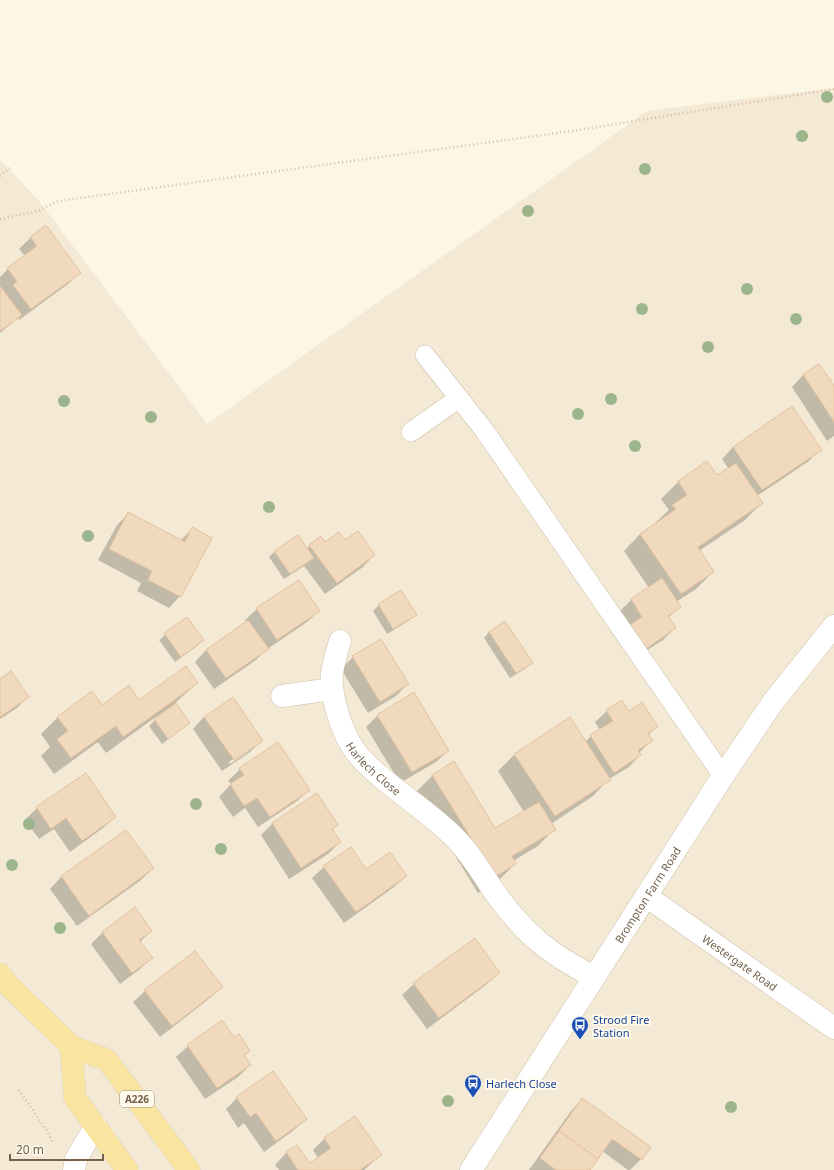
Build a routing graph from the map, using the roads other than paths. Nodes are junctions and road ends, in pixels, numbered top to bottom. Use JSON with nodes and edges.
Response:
{"nodes":[{"id":1,"x":425,"y":355,"type":"dead end"},
{"id":2,"x":459,"y":398,"type":"junction"},
{"id":3,"x":411,"y":432,"type":"dead end"},
{"id":4,"x":834,"y":626,"type":"edge"},
{"id":5,"x":340,"y":641,"type":"dead end"},
{"id":6,"x":332,"y":689,"type":"junction"},
{"id":7,"x":282,"y":696,"type":"dead end"},
{"id":8,"x":723,"y":776,"type":"junction"},
{"id":9,"x":646,"y":896,"type":"junction"},
{"id":10,"x":594,"y":978,"type":"junction"},
{"id":11,"x":2,"y":982,"type":"edge"},
{"id":12,"x":834,"y":1028,"type":"edge"},
{"id":13,"x":71,"y":1046,"type":"junction"},
{"id":14,"x":96,"y":1125,"type":"junction"},
{"id":15,"x":74,"y":1170,"type":"edge"},
{"id":16,"x":127,"y":1170,"type":"edge"},
{"id":17,"x":189,"y":1170,"type":"edge"},
{"id":18,"x":471,"y":1170,"type":"edge"}],
"edges":[{"from":1,"to":2,"type":"lane"},
{"from":2,"to":3,"type":"lane"},
{"from":2,"to":8,"type":"lane"},
{"from":4,"to":8,"type":"street","name":"Brompton Farm Road"},
{"from":5,"to":6,"type":"street","name":"Harlech Close"},
{"from":6,"to":7,"type":"street"},
{"from":6,"to":10,"type":"street","name":"Harlech Close"},
{"from":8,"to":9,"type":"street","name":"Brompton Farm Road"},
{"from":9,"to":10,"type":"street","name":"Brompton Farm Road"},
{"from":9,"to":12,"type":"street","name":"Westergate Road"},
{"from":10,"to":18,"type":"street","name":"Brompton Farm Road"},
{"from":11,"to":13,"type":"main road","number":"A226"},
{"from":13,"to":14,"type":"main road"},
{"from":13,"to":17,"type":"main road","number":"A226"},
{"from":14,"to":15,"type":"street"},
{"from":14,"to":16,"type":"main road"}]}
